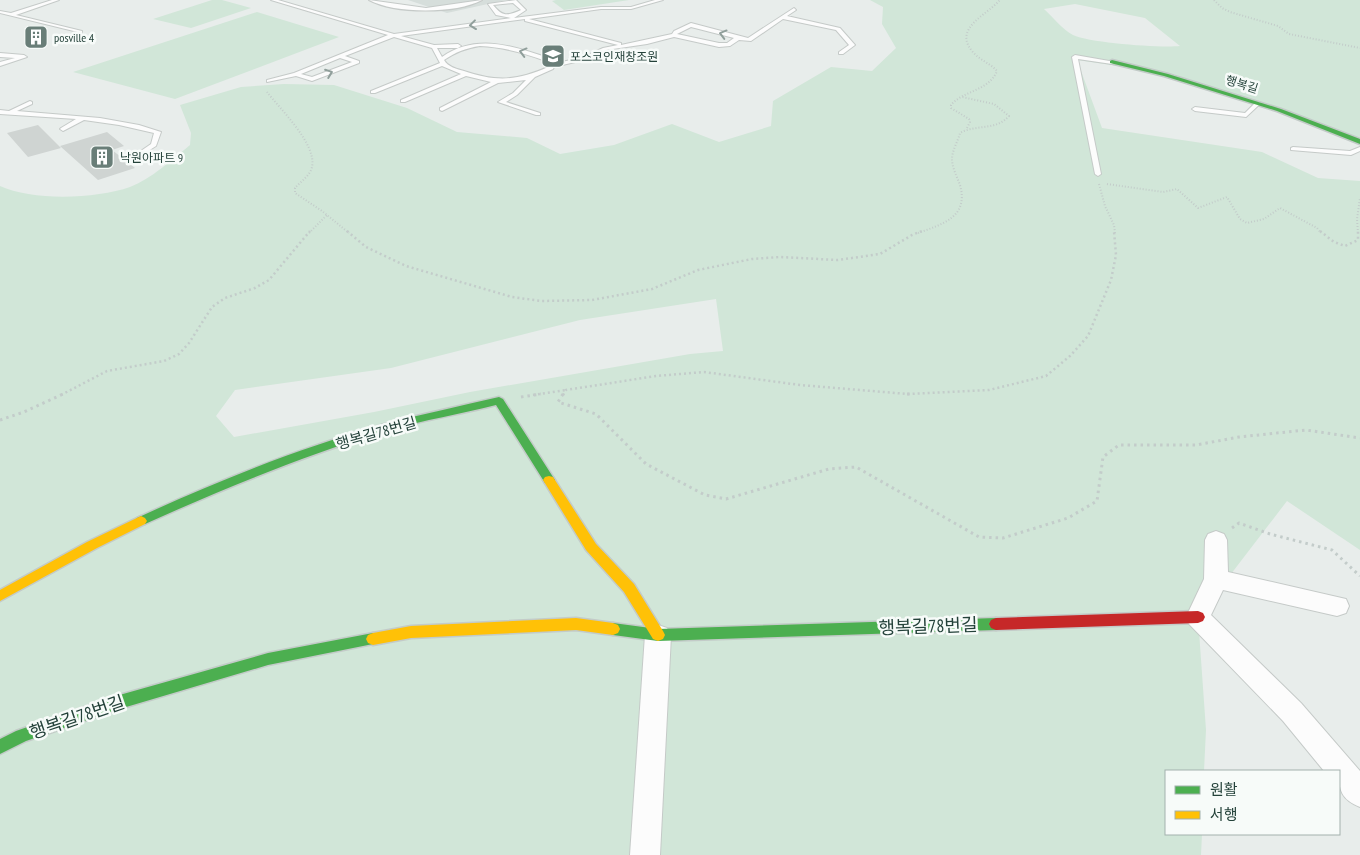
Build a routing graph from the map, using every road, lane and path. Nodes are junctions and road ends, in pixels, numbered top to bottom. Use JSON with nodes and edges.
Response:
{"nodes":[{"id":1,"x":57,"y":0,"type":"edge"},
{"id":2,"x":273,"y":0,"type":"edge"},
{"id":3,"x":372,"y":0,"type":"edge"},
{"id":4,"x":480,"y":0,"type":"edge"},
{"id":5,"x":661,"y":0,"type":"edge"},
{"id":6,"x":1000,"y":0,"type":"edge"},
{"id":7,"x":1214,"y":0,"type":"edge"},
{"id":8,"x":794,"y":9,"type":"dead end"},
{"id":9,"x":0,"y":12,"type":"edge"},
{"id":10,"x":12,"y":14,"type":"junction"},
{"id":11,"x":782,"y":17,"type":"junction"},
{"id":12,"x":0,"y":18,"type":"edge"},
{"id":13,"x":516,"y":18,"type":"junction"},
{"id":14,"x":80,"y":32,"type":"dead end"},
{"id":15,"x":394,"y":35,"type":"junction"},
{"id":16,"x":674,"y":35,"type":"junction"},
{"id":17,"x":738,"y":38,"type":"junction"},
{"id":18,"x":470,"y":45,"type":"junction"},
{"id":19,"x":620,"y":45,"type":"junction"},
{"id":20,"x":434,"y":47,"type":"junction"},
{"id":21,"x":1360,"y":48,"type":"edge"},
{"id":22,"x":841,"y":53,"type":"dead end"},
{"id":23,"x":0,"y":55,"type":"edge"},
{"id":24,"x":342,"y":57,"type":"junction"},
{"id":25,"x":442,"y":62,"type":"junction"},
{"id":26,"x":1112,"y":62,"type":"joint"},
{"id":27,"x":0,"y":64,"type":"edge"},
{"id":28,"x":550,"y":66,"type":"junction"},
{"id":29,"x":296,"y":74,"type":"junction"},
{"id":30,"x":465,"y":74,"type":"junction"},
{"id":31,"x":533,"y":77,"type":"junction"},
{"id":32,"x":269,"y":81,"type":"joint"},
{"id":33,"x":498,"y":81,"type":"junction"},
{"id":34,"x":373,"y":92,"type":"dead end"},
{"id":35,"x":962,"y":97,"type":"junction"},
{"id":36,"x":403,"y":101,"type":"dead end"},
{"id":37,"x":30,"y":102,"type":"dead end"},
{"id":38,"x":1258,"y":103,"type":"junction"},
{"id":39,"x":442,"y":109,"type":"dead end"},
{"id":40,"x":1195,"y":109,"type":"dead end"},
{"id":41,"x":0,"y":112,"type":"edge"},
{"id":42,"x":9,"y":113,"type":"junction"},
{"id":43,"x":538,"y":114,"type":"dead end"},
{"id":44,"x":83,"y":118,"type":"junction"},
{"id":45,"x":967,"y":128,"type":"junction"},
{"id":46,"x":63,"y":129,"type":"dead end"},
{"id":47,"x":1360,"y":142,"type":"edge"},
{"id":48,"x":1293,"y":149,"type":"dead end"},
{"id":49,"x":1360,"y":149,"type":"edge"},
{"id":50,"x":137,"y":156,"type":"dead end"},
{"id":51,"x":1098,"y":174,"type":"dead end"},
{"id":52,"x":1360,"y":198,"type":"edge"},
{"id":53,"x":327,"y":215,"type":"junction"},
{"id":54,"x":566,"y":390,"type":"junction"},
{"id":55,"x":499,"y":401,"type":"junction"},
{"id":56,"x":0,"y":420,"type":"edge"},
{"id":57,"x":1360,"y":438,"type":"edge"},
{"id":58,"x":1216,"y":540,"type":"joint"},
{"id":59,"x":1360,"y":576,"type":"edge"},
{"id":60,"x":1216,"y":579,"type":"junction"},
{"id":61,"x":0,"y":596,"type":"edge"},
{"id":62,"x":1337,"y":606,"type":"dead end"},
{"id":63,"x":1198,"y":618,"type":"junction"},
{"id":64,"x":658,"y":635,"type":"junction"},
{"id":65,"x":0,"y":747,"type":"edge"},
{"id":66,"x":1360,"y":793,"type":"edge"},
{"id":67,"x":645,"y":855,"type":"edge"}],
"edges":[{"from":1,"to":10,"type":"lane"},
{"from":2,"to":15,"type":"lane"},
{"from":3,"to":4,"type":"lane"},
{"from":5,"to":13,"type":"lane"},
{"from":6,"to":35,"type":"path"},
{"from":7,"to":21,"type":"path"},
{"from":8,"to":11,"type":"lane"},
{"from":9,"to":10,"type":"lane"},
{"from":10,"to":12,"type":"lane"},
{"from":10,"to":14,"type":"lane"},
{"from":11,"to":17,"type":"lane"},
{"from":11,"to":22,"type":"lane"},
{"from":13,"to":13,"type":"lane"},
{"from":13,"to":15,"type":"lane","one_way":true},
{"from":13,"to":19,"type":"lane"},
{"from":15,"to":20,"type":"lane"},
{"from":15,"to":24,"type":"lane"},
{"from":16,"to":17,"type":"lane"},
{"from":17,"to":16,"type":"lane","one_way":true},
{"from":16,"to":19,"type":"lane"},
{"from":18,"to":20,"type":"lane"},
{"from":18,"to":25,"type":"lane"},
{"from":28,"to":18,"type":"lane","one_way":true},
{"from":19,"to":28,"type":"lane"},
{"from":20,"to":25,"type":"lane"},
{"from":23,"to":27,"type":"lane"},
{"from":24,"to":29,"type":"lane"},
{"from":29,"to":24,"type":"lane","one_way":true},
{"from":25,"to":30,"type":"lane"},
{"from":25,"to":34,"type":"lane"},
{"from":26,"to":38,"type":"street","name":"행복길"},
{"from":26,"to":51,"type":"lane"},
{"from":28,"to":31,"type":"lane"},
{"from":29,"to":32,"type":"lane"},
{"from":30,"to":33,"type":"lane"},
{"from":30,"to":36,"type":"lane"},
{"from":31,"to":33,"type":"lane"},
{"from":31,"to":43,"type":"lane"},
{"from":32,"to":53,"type":"path"},
{"from":33,"to":39,"type":"lane"},
{"from":35,"to":45,"type":"path"},
{"from":35,"to":45,"type":"path"},
{"from":37,"to":42,"type":"lane"},
{"from":38,"to":40,"type":"lane"},
{"from":38,"to":47,"type":"street","name":"행복길"},
{"from":41,"to":42,"type":"lane"},
{"from":42,"to":44,"type":"lane"},
{"from":44,"to":46,"type":"lane"},
{"from":44,"to":50,"type":"lane"},
{"from":45,"to":53,"type":"path"},
{"from":48,"to":49,"type":"lane"},
{"from":52,"to":54,"type":"path"},
{"from":53,"to":56,"type":"path"},
{"from":54,"to":55,"type":"path"},
{"from":54,"to":57,"type":"path"},
{"from":55,"to":61,"type":"street","name":"행복길78번길"},
{"from":55,"to":64,"type":"street"},
{"from":58,"to":59,"type":"path"},
{"from":58,"to":60,"type":"street"},
{"from":60,"to":62,"type":"street"},
{"from":60,"to":63,"type":"street"},
{"from":63,"to":64,"type":"street","name":"행복길78번길"},
{"from":63,"to":66,"type":"street"},
{"from":64,"to":65,"type":"street","name":"행복길78번길"},
{"from":64,"to":67,"type":"street"}]}
